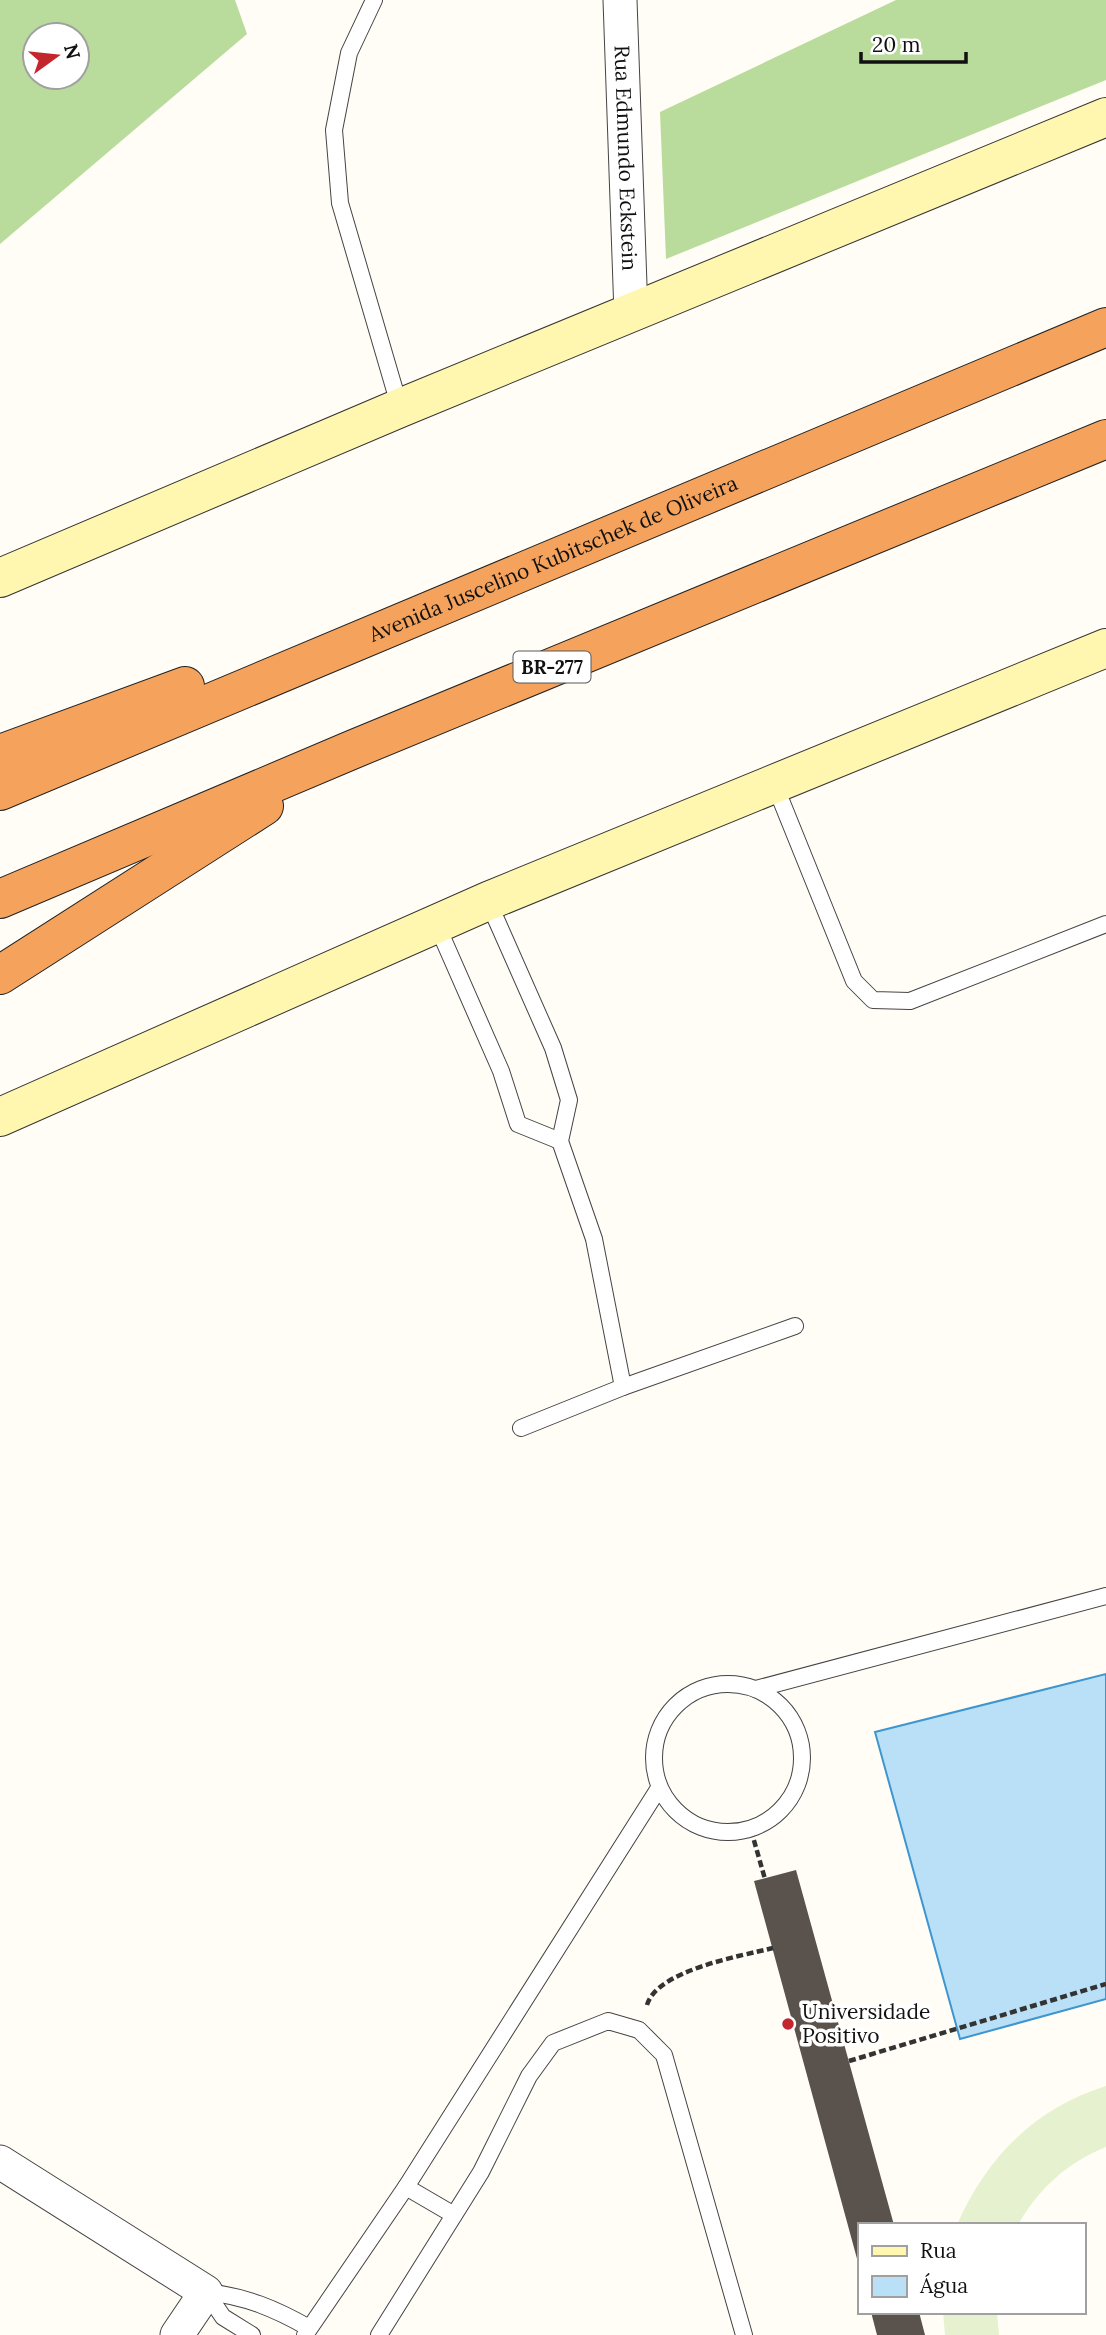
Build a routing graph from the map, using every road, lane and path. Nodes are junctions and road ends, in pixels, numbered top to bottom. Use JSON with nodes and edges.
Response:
{"nodes":[{"id":1,"x":374,"y":0,"type":"edge"},
{"id":2,"x":620,"y":0,"type":"edge"},
{"id":3,"x":1106,"y":117,"type":"edge"},
{"id":4,"x":631,"y":314,"type":"junction"},
{"id":5,"x":1106,"y":327,"type":"edge"},
{"id":6,"x":400,"y":408,"type":"junction"},
{"id":7,"x":1106,"y":439,"type":"edge"},
{"id":8,"x":618,"y":529,"type":"junction"},
{"id":9,"x":0,"y":578,"type":"edge"},
{"id":10,"x":1106,"y":648,"type":"edge"},
{"id":11,"x":354,"y":749,"type":"junction"},
{"id":12,"x":0,"y":754,"type":"edge"},
{"id":13,"x":774,"y":783,"type":"junction"},
{"id":14,"x":0,"y":791,"type":"edge"},
{"id":15,"x":0,"y":899,"type":"edge"},
{"id":16,"x":488,"y":901,"type":"junction"},
{"id":17,"x":436,"y":923,"type":"junction"},
{"id":18,"x":1106,"y":924,"type":"edge"},
{"id":19,"x":0,"y":975,"type":"edge"},
{"id":20,"x":0,"y":1117,"type":"edge"},
{"id":21,"x":560,"y":1141,"type":"junction"},
{"id":22,"x":795,"y":1326,"type":"dead end"},
{"id":23,"x":623,"y":1387,"type":"junction"},
{"id":24,"x":521,"y":1428,"type":"dead end"},
{"id":25,"x":1106,"y":1597,"type":"edge"},
{"id":26,"x":756,"y":1689,"type":"junction"},
{"id":27,"x":659,"y":1788,"type":"junction"},
{"id":28,"x":751,"y":1830,"type":"junction"},
{"id":29,"x":765,"y":1878,"type":"dead end"},
{"id":30,"x":773,"y":1948,"type":"dead end"},
{"id":31,"x":1106,"y":1984,"type":"edge"},
{"id":32,"x":639,"y":2030,"type":"junction"},
{"id":33,"x":849,"y":2061,"type":"dead end"},
{"id":34,"x":0,"y":2162,"type":"edge"},
{"id":35,"x":406,"y":2187,"type":"junction"},
{"id":36,"x":454,"y":2216,"type":"junction"},
{"id":37,"x":206,"y":2292,"type":"junction"},
{"id":38,"x":307,"y":2332,"type":"edge"},
{"id":39,"x":177,"y":2335,"type":"edge"},
{"id":40,"x":252,"y":2335,"type":"edge"},
{"id":41,"x":379,"y":2335,"type":"edge"},
{"id":42,"x":744,"y":2335,"type":"edge"}],
"edges":[{"from":1,"to":6,"type":"lane"},
{"from":2,"to":4,"type":"street","name":"Rua Edmundo Eckstein"},
{"from":3,"to":4,"type":"main road"},
{"from":4,"to":6,"type":"main road"},
{"from":5,"to":8,"type":"highway","name":"Avenida Juscelino Kubitschek de Oliveira"},
{"from":6,"to":9,"type":"main road"},
{"from":7,"to":11,"type":"highway","number":"BR-277"},
{"from":8,"to":12,"type":"highway"},
{"from":8,"to":14,"type":"highway","name":"Avenida Juscelino Kubitschek de Oliveira"},
{"from":10,"to":13,"type":"main road"},
{"from":11,"to":15,"type":"highway","number":"BR-277"},
{"from":11,"to":19,"type":"highway"},
{"from":13,"to":16,"type":"main road"},
{"from":13,"to":18,"type":"lane"},
{"from":16,"to":17,"type":"main road"},
{"from":16,"to":21,"type":"lane"},
{"from":17,"to":20,"type":"main road"},
{"from":17,"to":21,"type":"lane"},
{"from":21,"to":23,"type":"lane"},
{"from":22,"to":23,"type":"lane"},
{"from":23,"to":24,"type":"lane"},
{"from":25,"to":26,"type":"lane"},
{"from":26,"to":27,"type":"lane"},
{"from":26,"to":28,"type":"lane"},
{"from":27,"to":28,"type":"lane"},
{"from":27,"to":35,"type":"lane"},
{"from":28,"to":29,"type":"path"},
{"from":30,"to":32,"type":"path"},
{"from":31,"to":33,"type":"path"},
{"from":32,"to":36,"type":"lane"},
{"from":32,"to":42,"type":"lane"},
{"from":34,"to":37,"type":"street"},
{"from":35,"to":36,"type":"lane"},
{"from":35,"to":38,"type":"lane"},
{"from":36,"to":41,"type":"lane"},
{"from":37,"to":38,"type":"lane"},
{"from":37,"to":39,"type":"street"},
{"from":37,"to":40,"type":"lane"}]}
